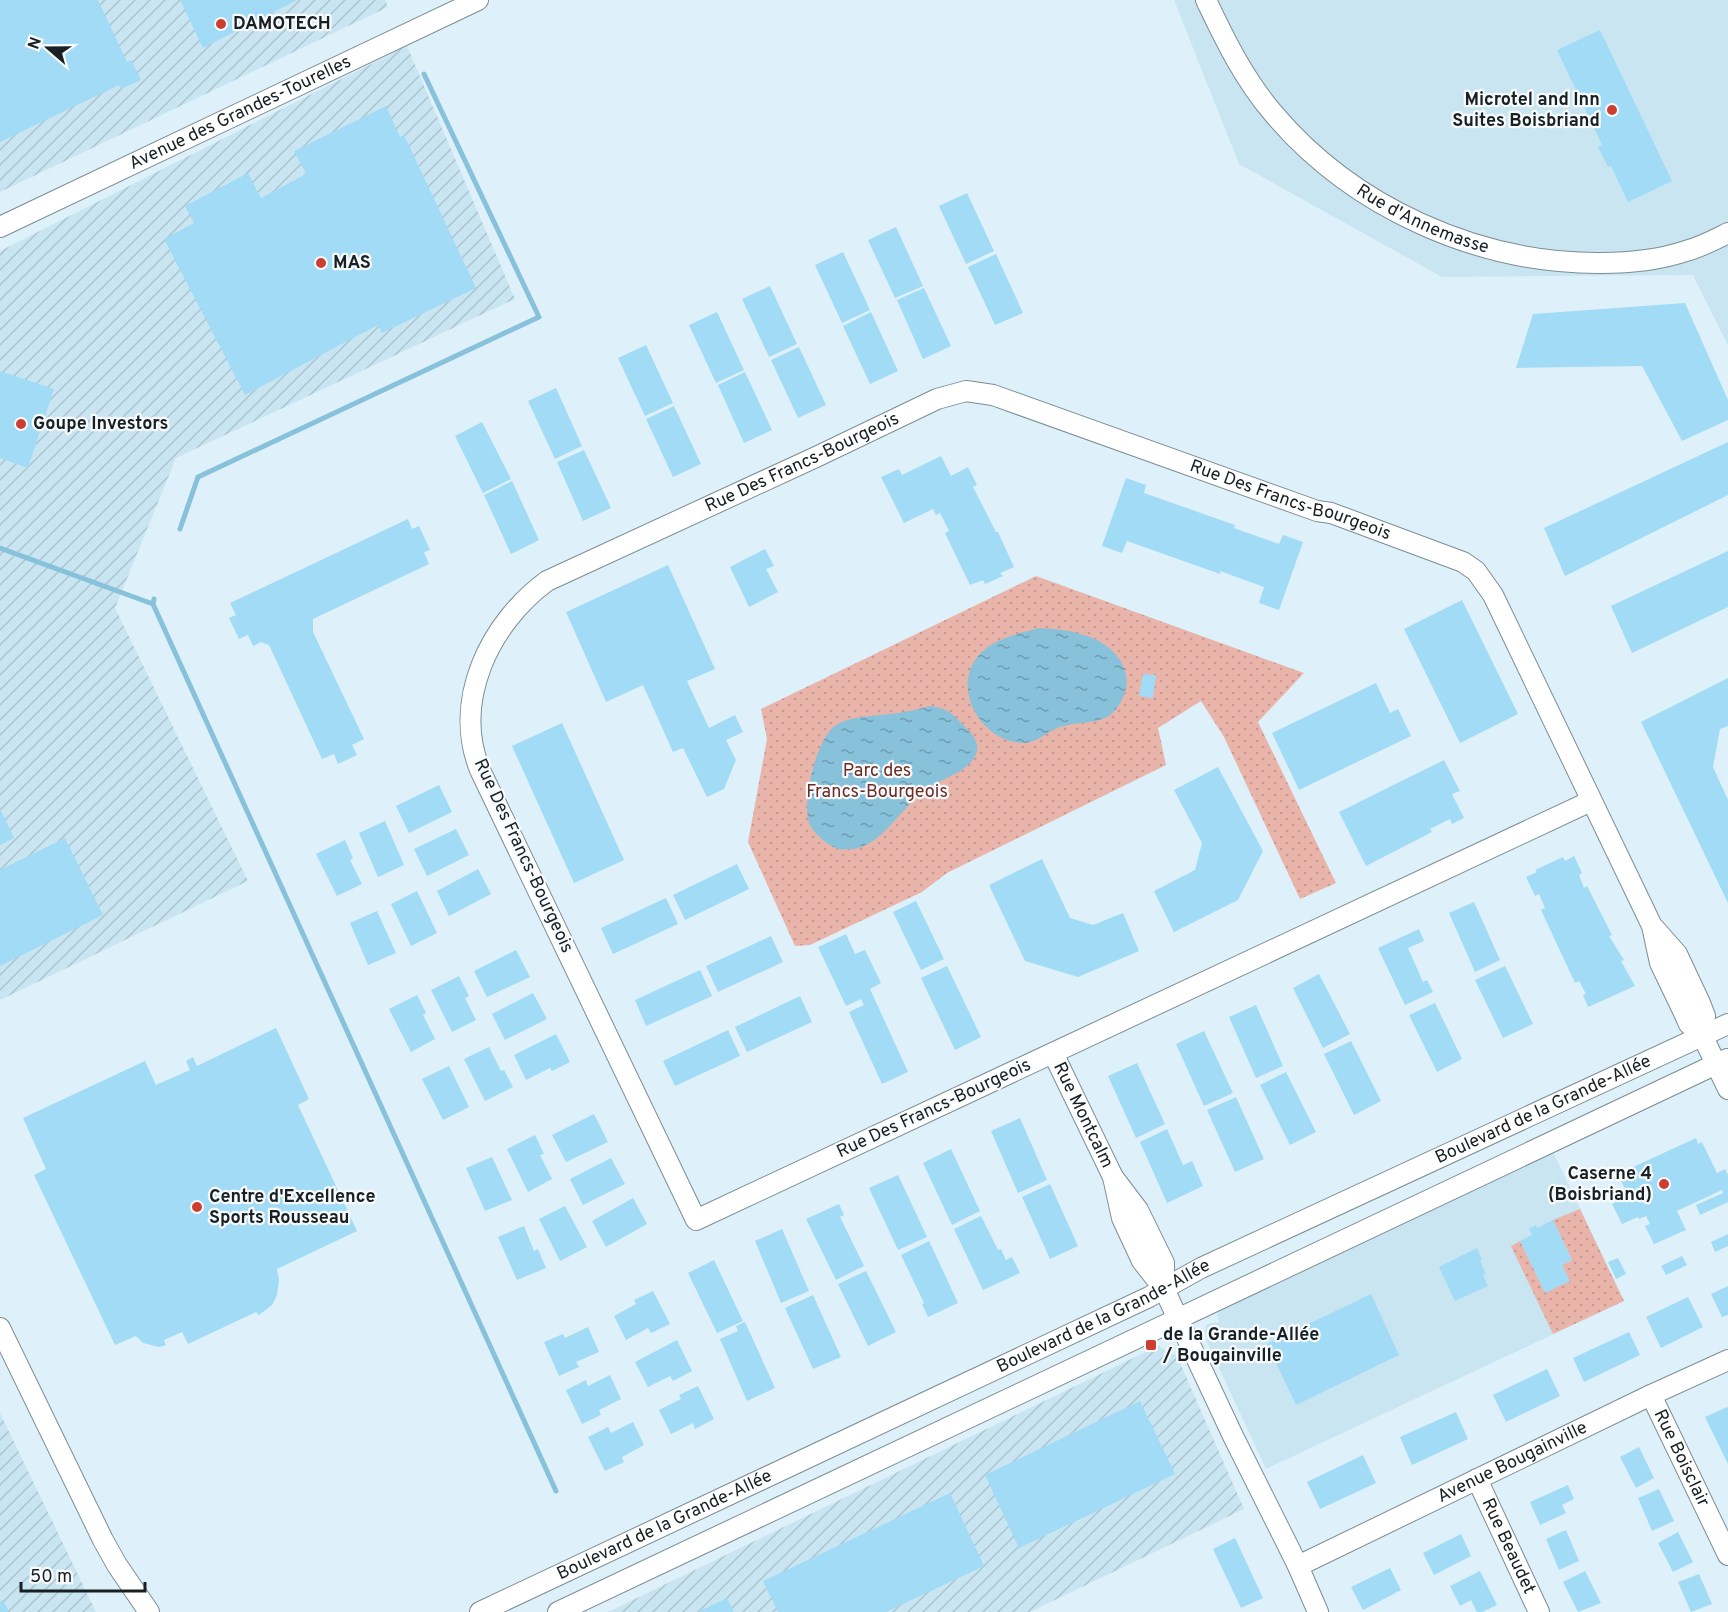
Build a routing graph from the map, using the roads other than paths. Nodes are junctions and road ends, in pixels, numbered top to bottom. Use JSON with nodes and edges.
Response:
{"nodes":[{"id":1,"x":478,"y":0,"type":"edge"},
{"id":2,"x":1206,"y":0,"type":"edge"},
{"id":3,"x":0,"y":227,"type":"edge"},
{"id":4,"x":1728,"y":233,"type":"edge"},
{"id":5,"x":1591,"y":801,"type":"junction"},
{"id":6,"x":1728,"y":1024,"type":"edge"},
{"id":7,"x":1703,"y":1036,"type":"junction"},
{"id":8,"x":1053,"y":1053,"type":"junction"},
{"id":9,"x":1722,"y":1061,"type":"edge"},
{"id":10,"x":1728,"y":1089,"type":"edge"},
{"id":11,"x":1164,"y":1289,"type":"junction"},
{"id":12,"x":1178,"y":1318,"type":"junction"},
{"id":13,"x":0,"y":1328,"type":"edge"},
{"id":14,"x":1728,"y":1360,"type":"edge"},
{"id":15,"x":1651,"y":1395,"type":"junction"},
{"id":16,"x":1477,"y":1479,"type":"junction"},
{"id":17,"x":1728,"y":1555,"type":"edge"},
{"id":18,"x":1298,"y":1566,"type":"junction"},
{"id":19,"x":145,"y":1607,"type":"edge"},
{"id":20,"x":159,"y":1612,"type":"edge"},
{"id":21,"x":480,"y":1612,"type":"edge"},
{"id":22,"x":558,"y":1612,"type":"edge"},
{"id":23,"x":1318,"y":1612,"type":"edge"},
{"id":24,"x":1539,"y":1612,"type":"edge"}],
"edges":[{"from":1,"to":3,"type":"street","name":"Avenue des Grandes-Tourelles"},
{"from":2,"to":4,"type":"street","name":"Rue d'Annemasse"},
{"from":5,"to":7,"type":"street","name":"Rue Des Francs-Bourgeois"},
{"from":5,"to":8,"type":"street","name":"Rue Des Francs-Bourgeois"},
{"from":5,"to":8,"type":"street","name":"Rue Des Francs-Bourgeois"},
{"from":6,"to":7,"type":"street","name":"Boulevard de la Grande-Allée"},
{"from":7,"to":9,"type":"street","name":"Rue Des Francs-Bourgeois"},
{"from":7,"to":11,"type":"street","name":"Boulevard de la Grande-Allée"},
{"from":8,"to":11,"type":"street","name":"Rue Montcalm"},
{"from":9,"to":10,"type":"street","name":"Rue Des Francs-Bourgeois"},
{"from":9,"to":12,"type":"street","name":"Boulevard de la Grande-Allée"},
{"from":11,"to":12,"type":"street"},
{"from":11,"to":21,"type":"street","name":"Boulevard de la Grande-Allée"},
{"from":12,"to":18,"type":"street"},
{"from":12,"to":22,"type":"street","name":"Boulevard de la Grande-Allée"},
{"from":13,"to":19,"type":"street"},
{"from":14,"to":15,"type":"street","name":"Avenue Bougainville"},
{"from":15,"to":16,"type":"street","name":"Avenue Bougainville"},
{"from":15,"to":17,"type":"street","name":"Rue Boisclair"},
{"from":16,"to":18,"type":"street","name":"Avenue Bougainville"},
{"from":16,"to":24,"type":"street","name":"Rue Beaudet"},
{"from":18,"to":23,"type":"street"},
{"from":19,"to":20,"type":"street"}]}
